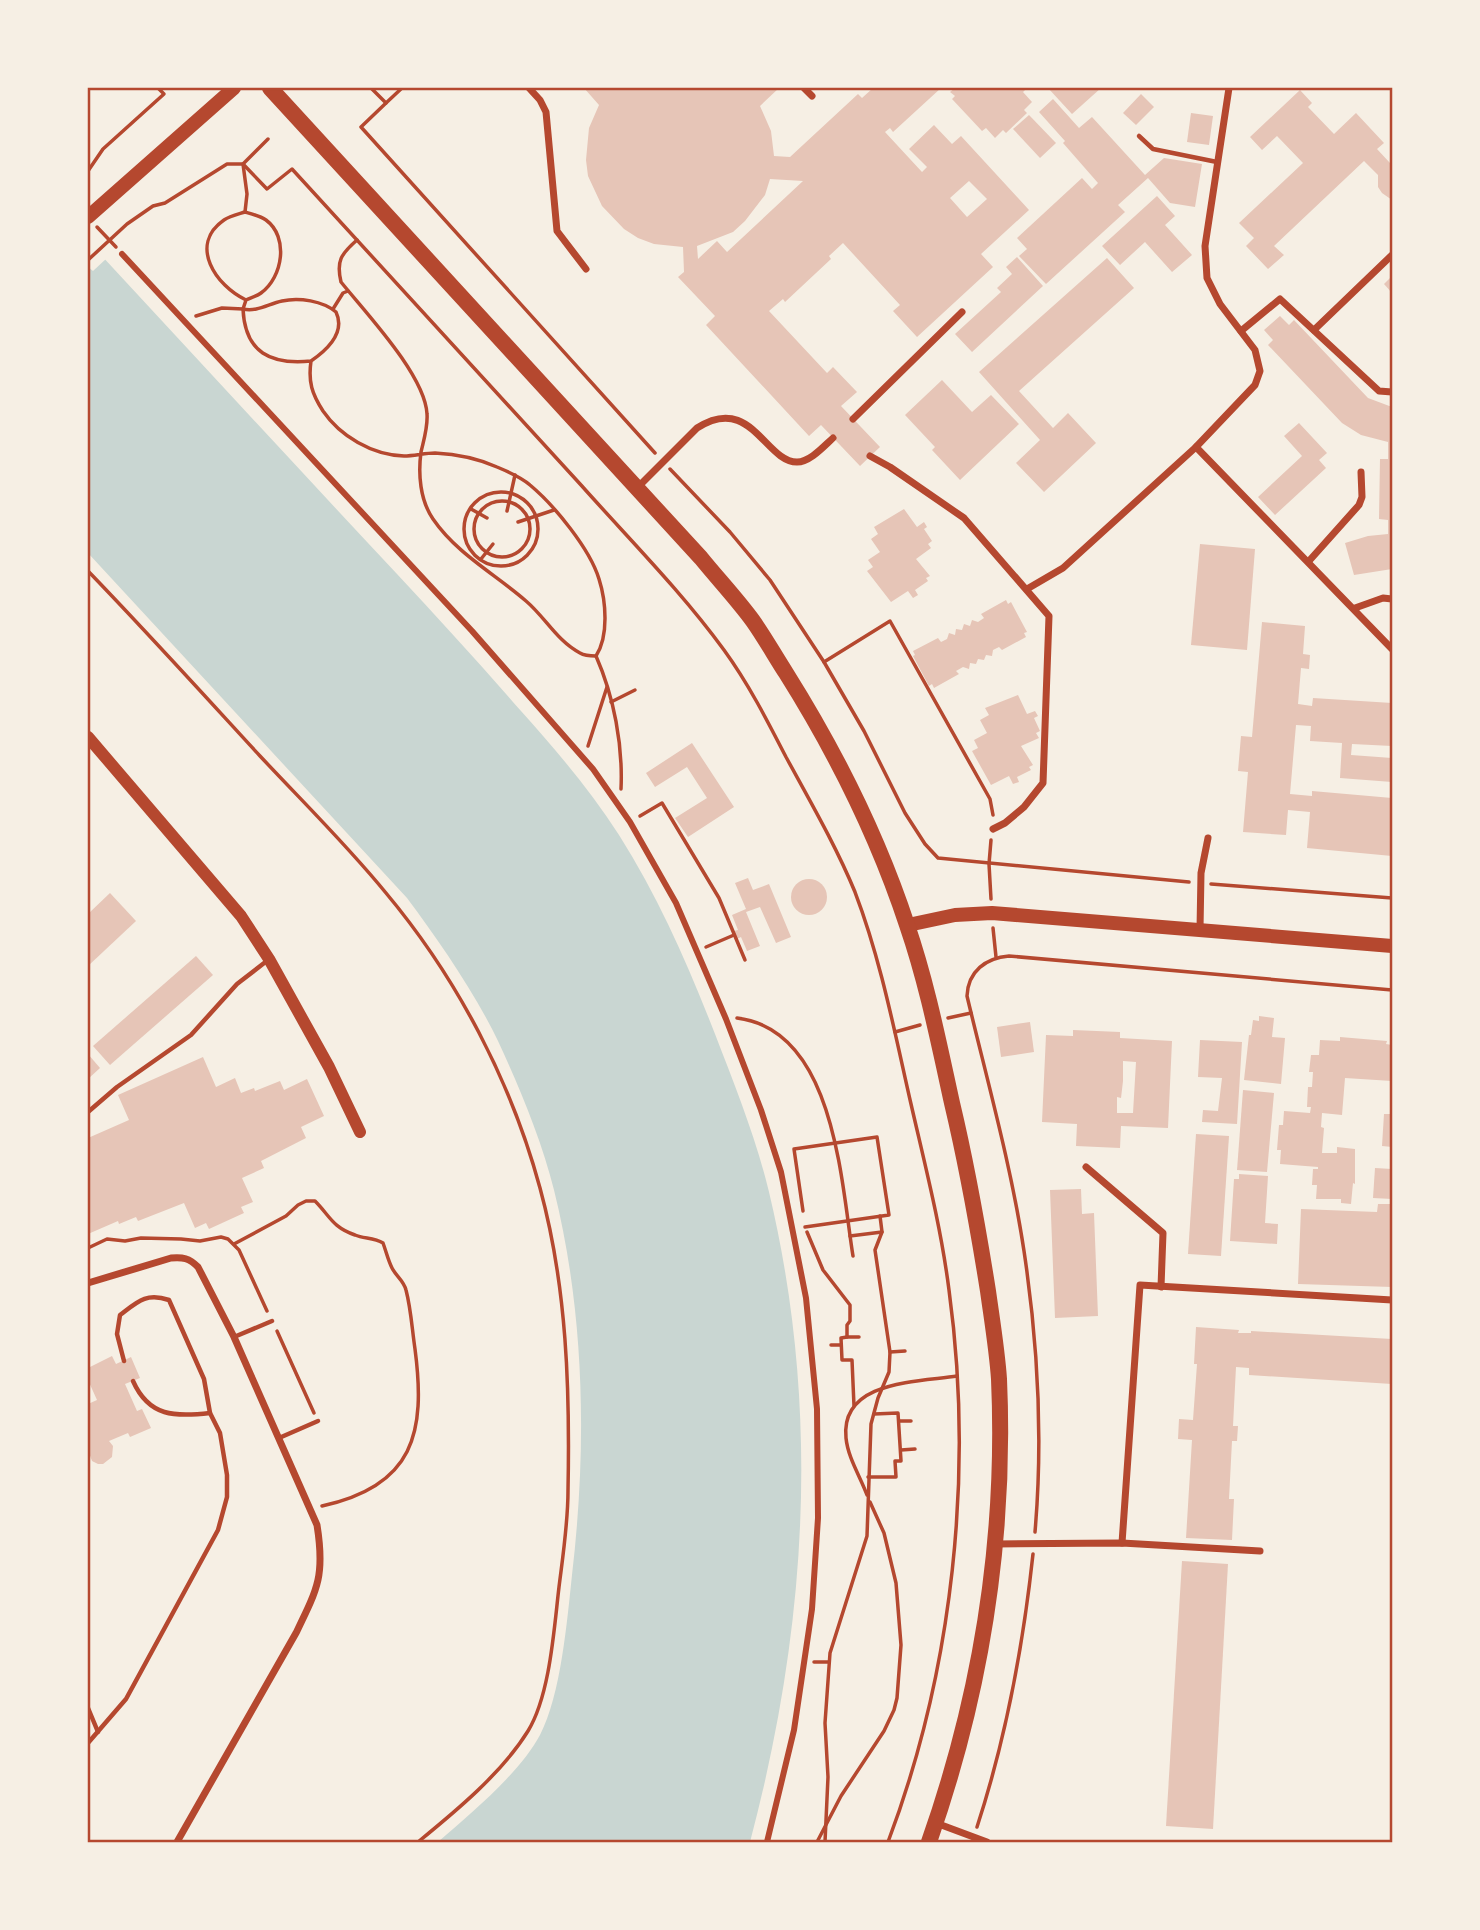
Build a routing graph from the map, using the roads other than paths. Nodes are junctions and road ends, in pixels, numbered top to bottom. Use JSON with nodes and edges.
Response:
{"nodes":[{"id":1,"x":234,"y":88,"type":"edge"},
{"id":2,"x":270,"y":88,"type":"edge"},
{"id":3,"x":529,"y":88,"type":"edge"},
{"id":4,"x":804,"y":88,"type":"edge"},
{"id":5,"x":1228,"y":88,"type":"edge"},
{"id":6,"x":812,"y":96,"type":"dead end"},
{"id":7,"x":1139,"y":136,"type":"dead end"},
{"id":8,"x":1218,"y":162,"type":"junction"},
{"id":9,"x":88,"y":217,"type":"edge"},
{"id":10,"x":122,"y":254,"type":"road end"},
{"id":11,"x":1392,"y":255,"type":"edge"},
{"id":12,"x":586,"y":269,"type":"dead end"},
{"id":13,"x":962,"y":313,"type":"dead end"},
{"id":14,"x":1314,"y":330,"type":"junction"},
{"id":15,"x":1241,"y":331,"type":"junction"},
{"id":16,"x":1392,"y":392,"type":"edge"},
{"id":17,"x":853,"y":419,"type":"dead end"},
{"id":18,"x":833,"y":438,"type":"dead end"},
{"id":19,"x":1196,"y":447,"type":"junction"},
{"id":20,"x":870,"y":456,"type":"dead end"},
{"id":21,"x":1361,"y":472,"type":"dead end"},
{"id":22,"x":636,"y":488,"type":"junction"},
{"id":23,"x":1309,"y":561,"type":"junction"},
{"id":24,"x":1027,"y":589,"type":"junction"},
{"id":25,"x":1392,"y":599,"type":"edge"},
{"id":26,"x":1355,"y":608,"type":"junction"},
{"id":27,"x":1392,"y":649,"type":"edge"},
{"id":28,"x":88,"y":737,"type":"edge"},
{"id":29,"x":993,"y":829,"type":"road end"},
{"id":30,"x":1208,"y":838,"type":"dead end"},
{"id":31,"x":908,"y":925,"type":"junction"},
{"id":32,"x":1200,"y":929,"type":"junction"},
{"id":33,"x":1392,"y":946,"type":"edge"},
{"id":34,"x":269,"y":959,"type":"junction"},
{"id":35,"x":88,"y":1112,"type":"edge"},
{"id":36,"x":360,"y":1132,"type":"dead end"},
{"id":37,"x":1086,"y":1167,"type":"dead end"},
{"id":38,"x":88,"y":1283,"type":"edge"},
{"id":39,"x":1161,"y":1287,"type":"junction"},
{"id":40,"x":1392,"y":1300,"type":"edge"},
{"id":41,"x":272,"y":1321,"type":"dead end"},
{"id":42,"x":234,"y":1337,"type":"junction"},
{"id":43,"x":124,"y":1361,"type":"dead end"},
{"id":44,"x":133,"y":1381,"type":"dead end"},
{"id":45,"x":210,"y":1413,"type":"junction"},
{"id":46,"x":318,"y":1422,"type":"dead end"},
{"id":47,"x":279,"y":1438,"type":"junction"},
{"id":48,"x":1122,"y":1543,"type":"junction"},
{"id":49,"x":995,"y":1544,"type":"junction"},
{"id":50,"x":1260,"y":1551,"type":"dead end"},
{"id":51,"x":88,"y":1708,"type":"edge"},
{"id":52,"x":99,"y":1732,"type":"junction"},
{"id":53,"x":88,"y":1743,"type":"edge"},
{"id":54,"x":936,"y":1823,"type":"junction"},
{"id":55,"x":177,"y":1843,"type":"edge"},
{"id":56,"x":767,"y":1843,"type":"edge"},
{"id":57,"x":929,"y":1843,"type":"edge"},
{"id":58,"x":987,"y":1843,"type":"edge"}],
"edges":[{"from":1,"to":9,"type":"main road"},
{"from":2,"to":22,"type":"main road"},
{"from":3,"to":12,"type":"street"},
{"from":4,"to":6,"type":"street"},
{"from":5,"to":8,"type":"street"},
{"from":7,"to":8,"type":"lane"},
{"from":8,"to":15,"type":"street"},
{"from":10,"to":56,"type":"street"},
{"from":11,"to":14,"type":"street"},
{"from":13,"to":17,"type":"street"},
{"from":14,"to":15,"type":"street"},
{"from":14,"to":16,"type":"street"},
{"from":15,"to":19,"type":"street"},
{"from":18,"to":22,"type":"street"},
{"from":19,"to":23,"type":"street"},
{"from":19,"to":24,"type":"street"},
{"from":20,"to":24,"type":"street"},
{"from":21,"to":23,"type":"street"},
{"from":22,"to":31,"type":"main road"},
{"from":23,"to":26,"type":"street"},
{"from":24,"to":29,"type":"street"},
{"from":25,"to":26,"type":"street"},
{"from":26,"to":27,"type":"street"},
{"from":28,"to":34,"type":"street"},
{"from":30,"to":32,"type":"street"},
{"from":31,"to":32,"type":"main road"},
{"from":31,"to":49,"type":"main road"},
{"from":32,"to":33,"type":"main road"},
{"from":34,"to":35,"type":"lane"},
{"from":34,"to":36,"type":"street"},
{"from":37,"to":39,"type":"street"},
{"from":38,"to":42,"type":"street"},
{"from":39,"to":40,"type":"street"},
{"from":39,"to":48,"type":"street"},
{"from":41,"to":42,"type":"lane"},
{"from":42,"to":47,"type":"street"},
{"from":43,"to":45,"type":"lane"},
{"from":44,"to":45,"type":"lane"},
{"from":45,"to":52,"type":"lane"},
{"from":46,"to":47,"type":"lane"},
{"from":47,"to":55,"type":"street"},
{"from":48,"to":49,"type":"street"},
{"from":48,"to":50,"type":"street"},
{"from":49,"to":54,"type":"main road"},
{"from":51,"to":52,"type":"lane"},
{"from":52,"to":53,"type":"lane"},
{"from":54,"to":57,"type":"main road"},
{"from":54,"to":58,"type":"street"}]}
